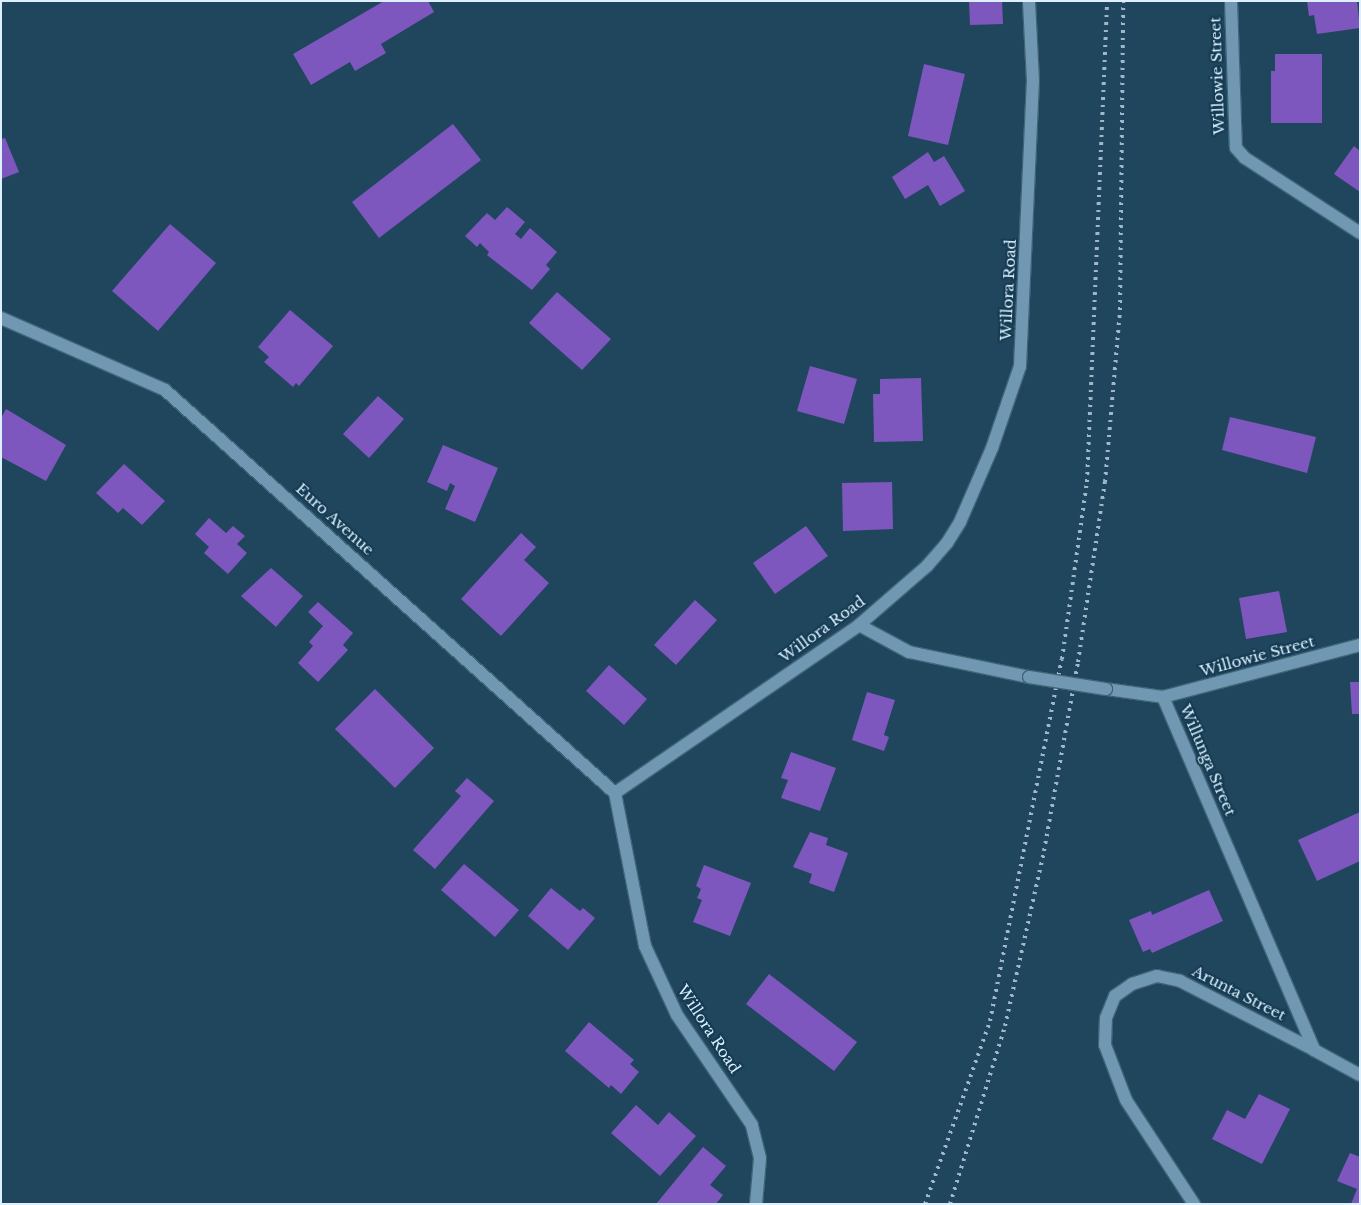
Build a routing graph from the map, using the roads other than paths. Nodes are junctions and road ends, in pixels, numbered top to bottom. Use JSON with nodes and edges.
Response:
{"nodes":[{"id":1,"x":1029,"y":1,"type":"edge"},
{"id":2,"x":1231,"y":1,"type":"edge"},
{"id":3,"x":1360,"y":233,"type":"edge"},
{"id":4,"x":1,"y":318,"type":"edge"},
{"id":5,"x":859,"y":625,"type":"junction"},
{"id":6,"x":1360,"y":645,"type":"edge"},
{"id":7,"x":1163,"y":697,"type":"junction"},
{"id":8,"x":615,"y":793,"type":"junction"},
{"id":9,"x":1314,"y":1050,"type":"junction"},
{"id":10,"x":1360,"y":1075,"type":"edge"},
{"id":11,"x":756,"y":1204,"type":"edge"},
{"id":12,"x":1194,"y":1204,"type":"edge"}],
"edges":[{"from":1,"to":5,"type":"street","name":"Willora Road"},
{"from":2,"to":3,"type":"street","name":"Willowie Street"},
{"from":4,"to":8,"type":"street","name":"Euro Avenue"},
{"from":5,"to":7,"type":"street","name":"Willunga Street","bridge":true},
{"from":5,"to":8,"type":"street","name":"Willora Road"},
{"from":6,"to":7,"type":"street","name":"Willowie Street"},
{"from":7,"to":9,"type":"street","name":"Willunga Street"},
{"from":8,"to":11,"type":"street","name":"Willora Road"},
{"from":9,"to":10,"type":"street"},
{"from":9,"to":12,"type":"street","name":"Arunta Street"}]}
